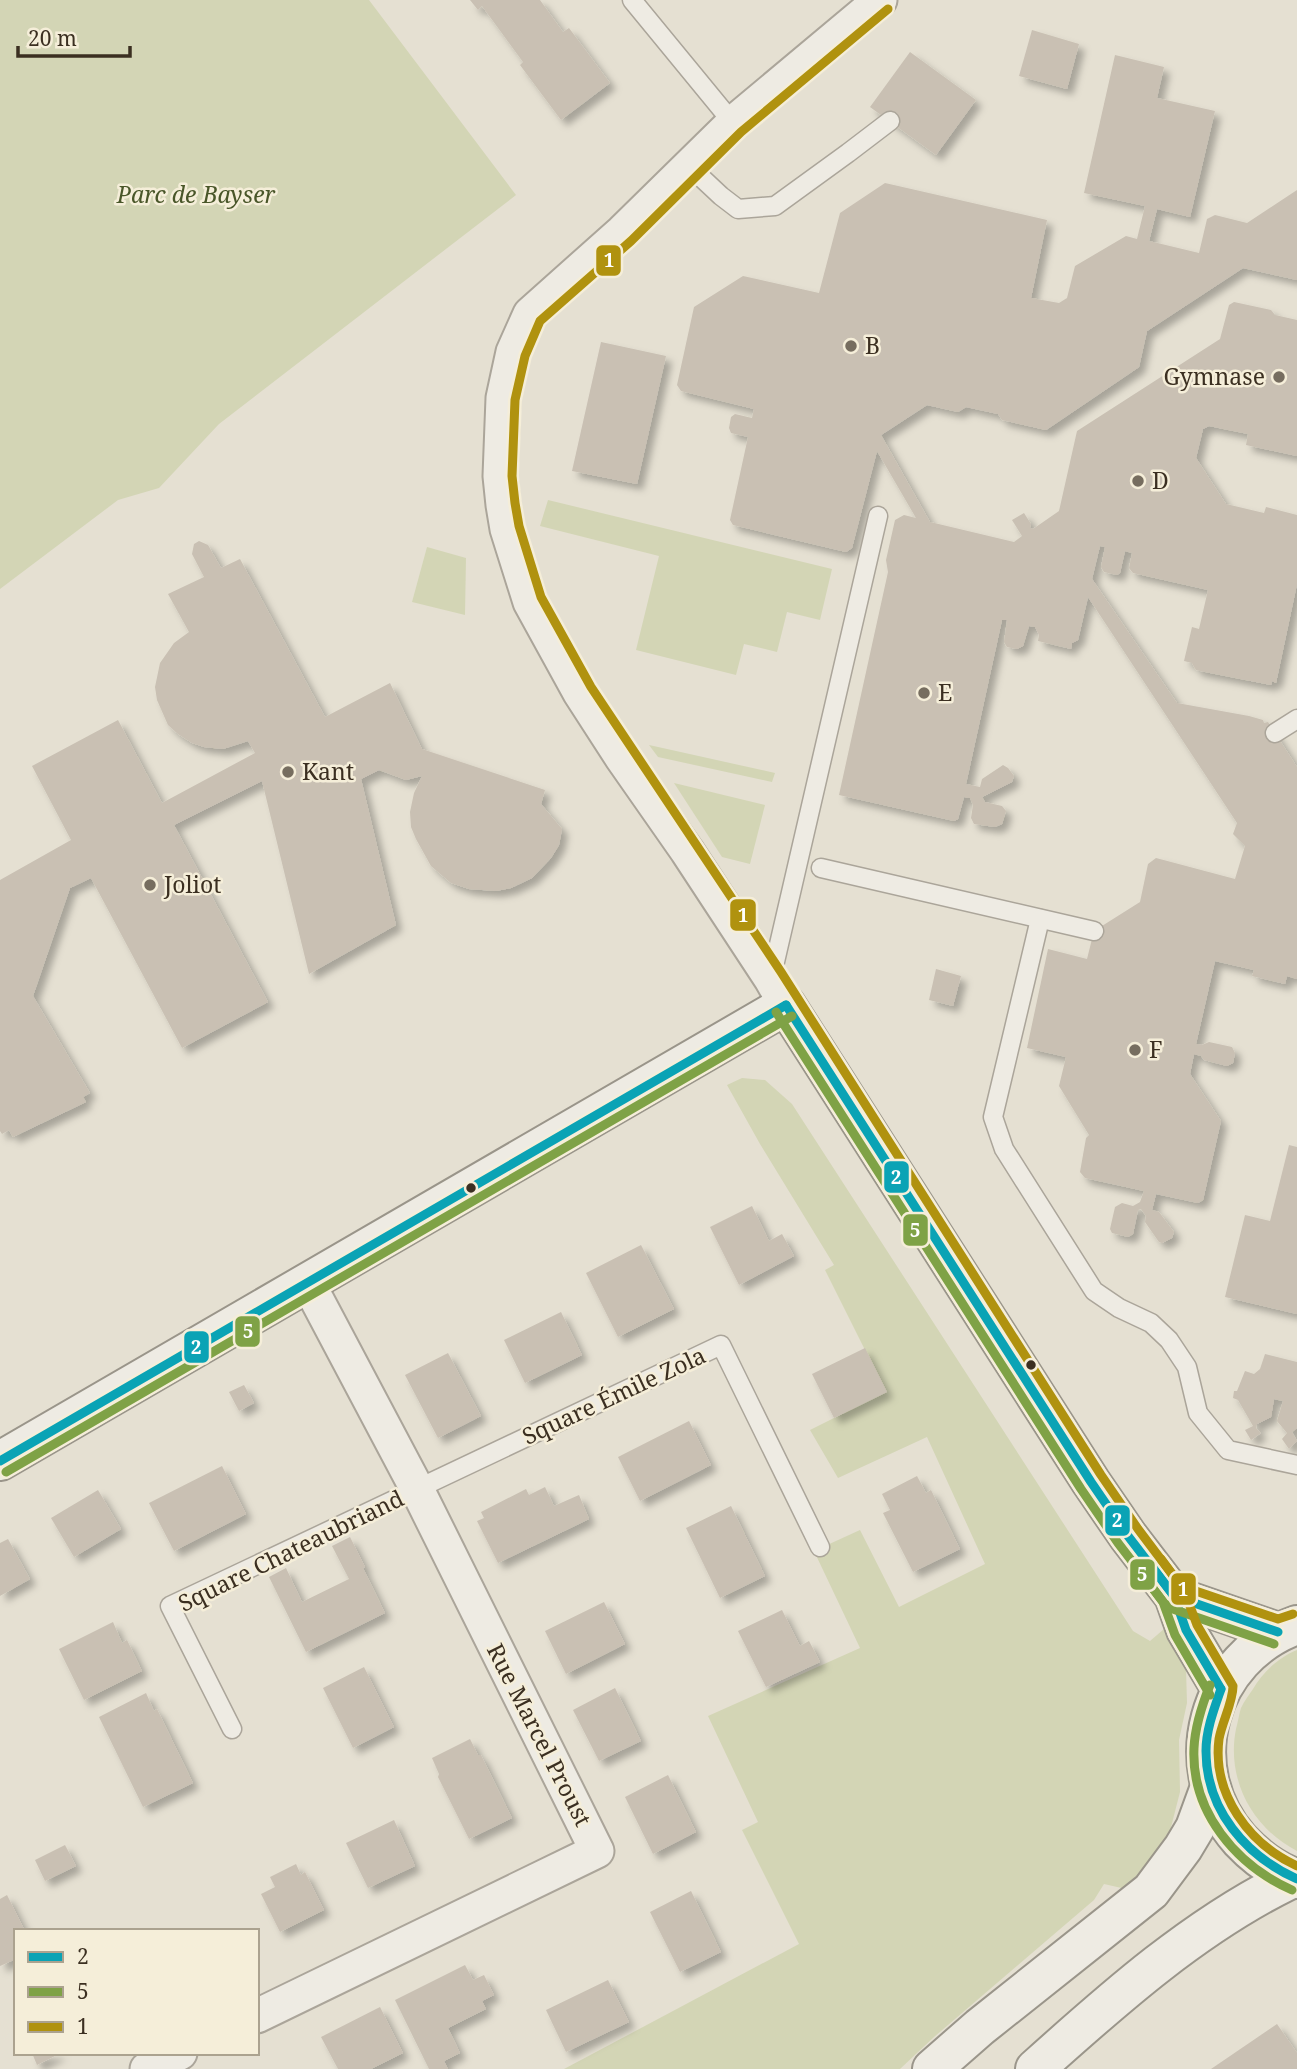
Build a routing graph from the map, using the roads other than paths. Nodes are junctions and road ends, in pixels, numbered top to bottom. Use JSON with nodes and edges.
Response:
{"nodes":[{"id":1,"x":632,"y":0,"type":"edge"},
{"id":2,"x":880,"y":0,"type":"edge"},
{"id":3,"x":890,"y":121,"type":"dead end"},
{"id":4,"x":733,"y":122,"type":"junction"},
{"id":5,"x":689,"y":166,"type":"junction"},
{"id":6,"x":878,"y":516,"type":"dead end"},
{"id":7,"x":1297,"y":719,"type":"edge"},
{"id":8,"x":1275,"y":733,"type":"dead end"},
{"id":9,"x":821,"y":869,"type":"dead end"},
{"id":10,"x":1040,"y":919,"type":"junction"},
{"id":11,"x":1094,"y":931,"type":"dead end"},
{"id":12,"x":778,"y":992,"type":"junction"},
{"id":13,"x":308,"y":1283,"type":"junction"},
{"id":14,"x":0,"y":1461,"type":"edge"},
{"id":15,"x":1297,"y":1465,"type":"edge"},
{"id":16,"x":417,"y":1489,"type":"junction"},
{"id":17,"x":820,"y":1547,"type":"dead end"},
{"id":18,"x":1174,"y":1596,"type":"junction"},
{"id":19,"x":1288,"y":1629,"type":"edge"},
{"id":20,"x":1221,"y":1689,"type":"junction"},
{"id":21,"x":232,"y":1729,"type":"dead end"},
{"id":22,"x":1210,"y":1787,"type":"junction"},
{"id":23,"x":1295,"y":1878,"type":"edge"},
{"id":24,"x":259,"y":2015,"type":"edge"},
{"id":25,"x":176,"y":2055,"type":"edge"},
{"id":26,"x":147,"y":2069,"type":"edge"},
{"id":27,"x":932,"y":2069,"type":"edge"},
{"id":28,"x":1034,"y":2069,"type":"edge"}],
"edges":[{"from":1,"to":4,"type":"lane"},
{"from":2,"to":4,"type":"street"},
{"from":3,"to":5,"type":"lane"},
{"from":4,"to":5,"type":"street"},
{"from":5,"to":12,"type":"street"},
{"from":6,"to":12,"type":"lane"},
{"from":7,"to":8,"type":"lane"},
{"from":9,"to":10,"type":"lane"},
{"from":10,"to":11,"type":"lane"},
{"from":10,"to":15,"type":"lane"},
{"from":12,"to":13,"type":"street"},
{"from":12,"to":18,"type":"street"},
{"from":13,"to":14,"type":"street"},
{"from":13,"to":16,"type":"street","name":"Rue Marcel Proust"},
{"from":16,"to":17,"type":"lane","name":"Square Émile Zola"},
{"from":16,"to":21,"type":"lane","name":"Square Chateaubriand"},
{"from":16,"to":24,"type":"street","name":"Rue Marcel Proust"},
{"from":18,"to":19,"type":"street"},
{"from":18,"to":20,"type":"street"},
{"from":19,"to":20,"type":"street"},
{"from":20,"to":22,"type":"street"},
{"from":22,"to":23,"type":"street"},
{"from":22,"to":27,"type":"street"},
{"from":23,"to":28,"type":"street"},
{"from":25,"to":26,"type":"street"}]}
